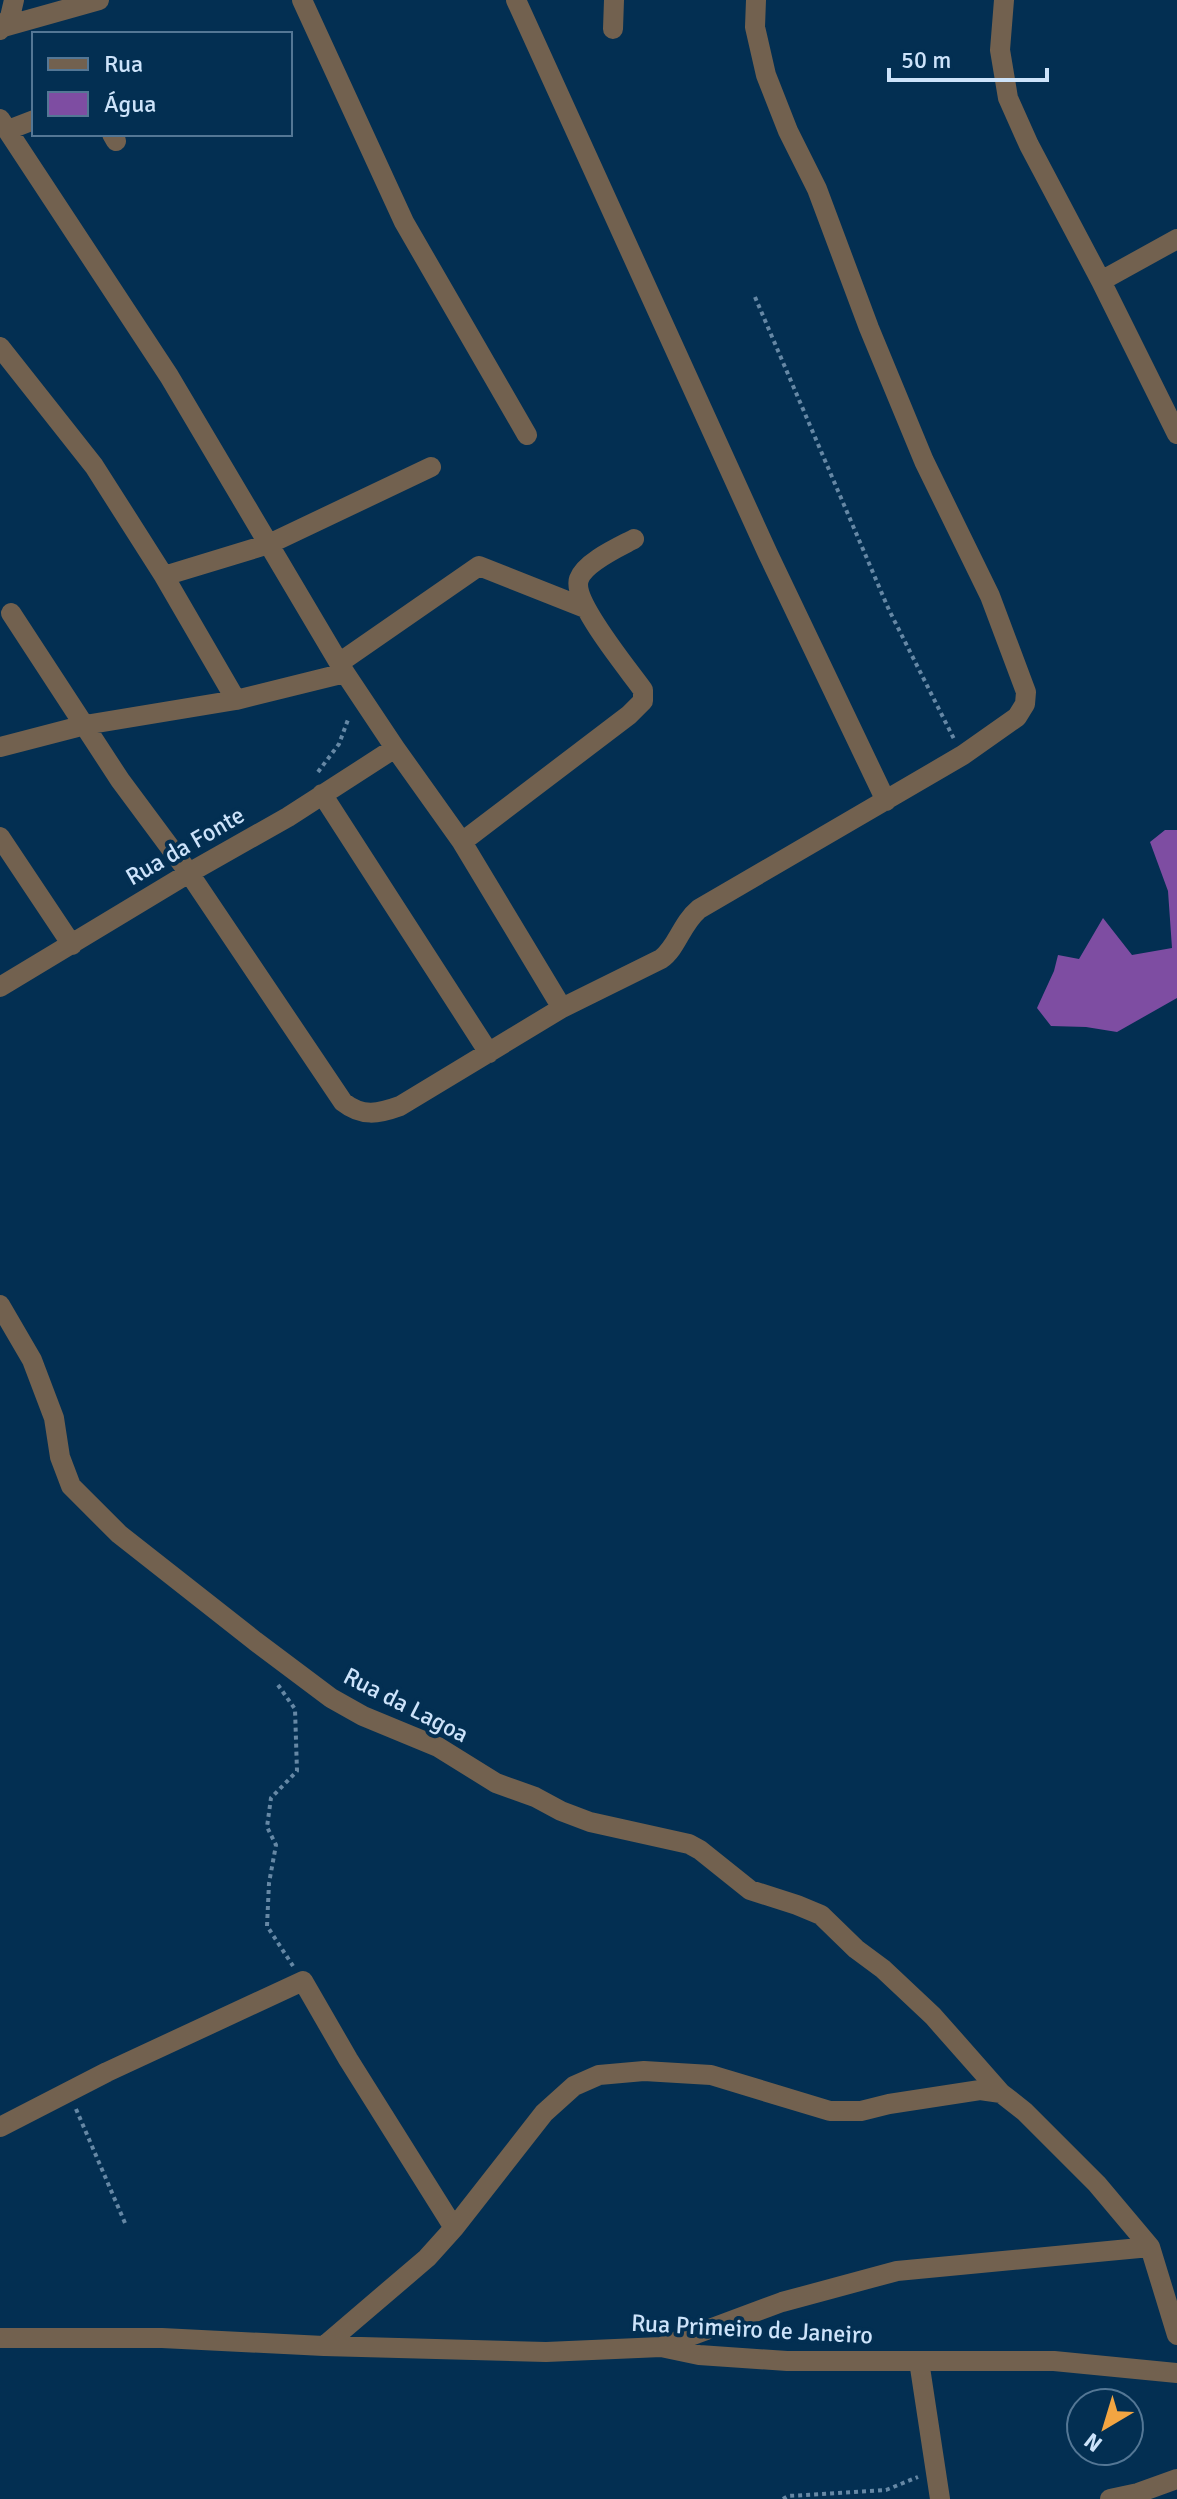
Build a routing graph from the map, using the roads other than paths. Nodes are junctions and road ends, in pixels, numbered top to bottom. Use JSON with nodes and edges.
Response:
{"nodes":[{"id":1,"x":14,"y":0,"type":"edge"},
{"id":2,"x":99,"y":0,"type":"edge"},
{"id":3,"x":302,"y":0,"type":"edge"},
{"id":4,"x":516,"y":0,"type":"edge"},
{"id":5,"x":614,"y":0,"type":"edge"},
{"id":6,"x":756,"y":0,"type":"edge"},
{"id":7,"x":1004,"y":0,"type":"edge"},
{"id":8,"x":2,"y":28,"type":"edge"},
{"id":9,"x":613,"y":29,"type":"dead end"},
{"id":10,"x":32,"y":120,"type":"edge"},
{"id":11,"x":4,"y":124,"type":"edge"},
{"id":12,"x":1177,"y":239,"type":"edge"},
{"id":13,"x":1101,"y":281,"type":"junction"},
{"id":14,"x":0,"y":347,"type":"edge"},
{"id":15,"x":1177,"y":434,"type":"edge"},
{"id":16,"x":527,"y":435,"type":"dead end"},
{"id":17,"x":431,"y":467,"type":"dead end"},
{"id":18,"x":634,"y":539,"type":"dead end"},
{"id":19,"x":269,"y":544,"type":"junction"},
{"id":20,"x":164,"y":576,"type":"junction"},
{"id":21,"x":585,"y":608,"type":"junction"},
{"id":22,"x":11,"y":613,"type":"dead end"},
{"id":23,"x":342,"y":668,"type":"junction"},
{"id":24,"x":236,"y":700,"type":"junction"},
{"id":25,"x":85,"y":725,"type":"junction"},
{"id":26,"x":0,"y":747,"type":"edge"},
{"id":27,"x":395,"y":748,"type":"junction"},
{"id":28,"x":318,"y":786,"type":"junction"},
{"id":29,"x":886,"y":801,"type":"junction"},
{"id":30,"x":0,"y":837,"type":"edge"},
{"id":31,"x":462,"y":842,"type":"junction"},
{"id":32,"x":189,"y":873,"type":"junction"},
{"id":33,"x":72,"y":945,"type":"junction"},
{"id":34,"x":0,"y":987,"type":"edge"},
{"id":35,"x":562,"y":1008,"type":"junction"},
{"id":36,"x":489,"y":1053,"type":"junction"},
{"id":37,"x":0,"y":1305,"type":"edge"},
{"id":38,"x":1001,"y":2093,"type":"junction"},
{"id":39,"x":0,"y":2127,"type":"edge"},
{"id":40,"x":454,"y":2228,"type":"junction"},
{"id":41,"x":1150,"y":2247,"type":"junction"},
{"id":42,"x":1177,"y":2335,"type":"edge"},
{"id":43,"x":0,"y":2338,"type":"edge"},
{"id":44,"x":324,"y":2346,"type":"junction"},
{"id":45,"x":661,"y":2347,"type":"junction"},
{"id":46,"x":919,"y":2361,"type":"junction"},
{"id":47,"x":1177,"y":2373,"type":"edge"},
{"id":48,"x":1177,"y":2479,"type":"edge"},
{"id":49,"x":940,"y":2499,"type":"edge"},
{"id":50,"x":1110,"y":2499,"type":"edge"}],
"edges":[{"from":1,"to":8,"type":"street"},
{"from":2,"to":8,"type":"street"},
{"from":3,"to":16,"type":"street"},
{"from":4,"to":29,"type":"street"},
{"from":5,"to":9,"type":"street"},
{"from":6,"to":29,"type":"street"},
{"from":7,"to":13,"type":"street"},
{"from":10,"to":11,"type":"street"},
{"from":11,"to":19,"type":"street"},
{"from":12,"to":13,"type":"street"},
{"from":13,"to":15,"type":"street"},
{"from":14,"to":20,"type":"street"},
{"from":17,"to":19,"type":"street"},
{"from":18,"to":21,"type":"street"},
{"from":19,"to":20,"type":"street"},
{"from":19,"to":23,"type":"street"},
{"from":20,"to":24,"type":"street"},
{"from":21,"to":23,"type":"street"},
{"from":21,"to":31,"type":"street"},
{"from":22,"to":25,"type":"street"},
{"from":23,"to":24,"type":"street"},
{"from":23,"to":27,"type":"street"},
{"from":24,"to":25,"type":"street"},
{"from":25,"to":26,"type":"street"},
{"from":25,"to":32,"type":"street"},
{"from":27,"to":28,"type":"street","name":"Rua da Fonte"},
{"from":27,"to":31,"type":"street"},
{"from":28,"to":32,"type":"street","name":"Rua da Fonte"},
{"from":28,"to":36,"type":"street"},
{"from":29,"to":35,"type":"street"},
{"from":30,"to":33,"type":"street"},
{"from":31,"to":35,"type":"street"},
{"from":32,"to":33,"type":"street","name":"Rua da Fonte"},
{"from":32,"to":36,"type":"street"},
{"from":33,"to":34,"type":"street","name":"Rua da Fonte"},
{"from":35,"to":36,"type":"street"},
{"from":37,"to":38,"type":"street","name":"Rua da Lagoa"},
{"from":38,"to":40,"type":"street"},
{"from":38,"to":41,"type":"street","name":"Rua da Lagoa"},
{"from":39,"to":40,"type":"street"},
{"from":40,"to":44,"type":"street"},
{"from":41,"to":42,"type":"street"},
{"from":41,"to":45,"type":"street"},
{"from":43,"to":44,"type":"street","name":"Rua Primeiro de Janeiro"},
{"from":44,"to":45,"type":"street","name":"Rua Primeiro de Janeiro"},
{"from":45,"to":46,"type":"street","name":"Rua Primeiro de Janeiro"},
{"from":46,"to":47,"type":"street","name":"Rua Primeiro de Janeiro"},
{"from":46,"to":49,"type":"street"},
{"from":48,"to":50,"type":"street"}]}
